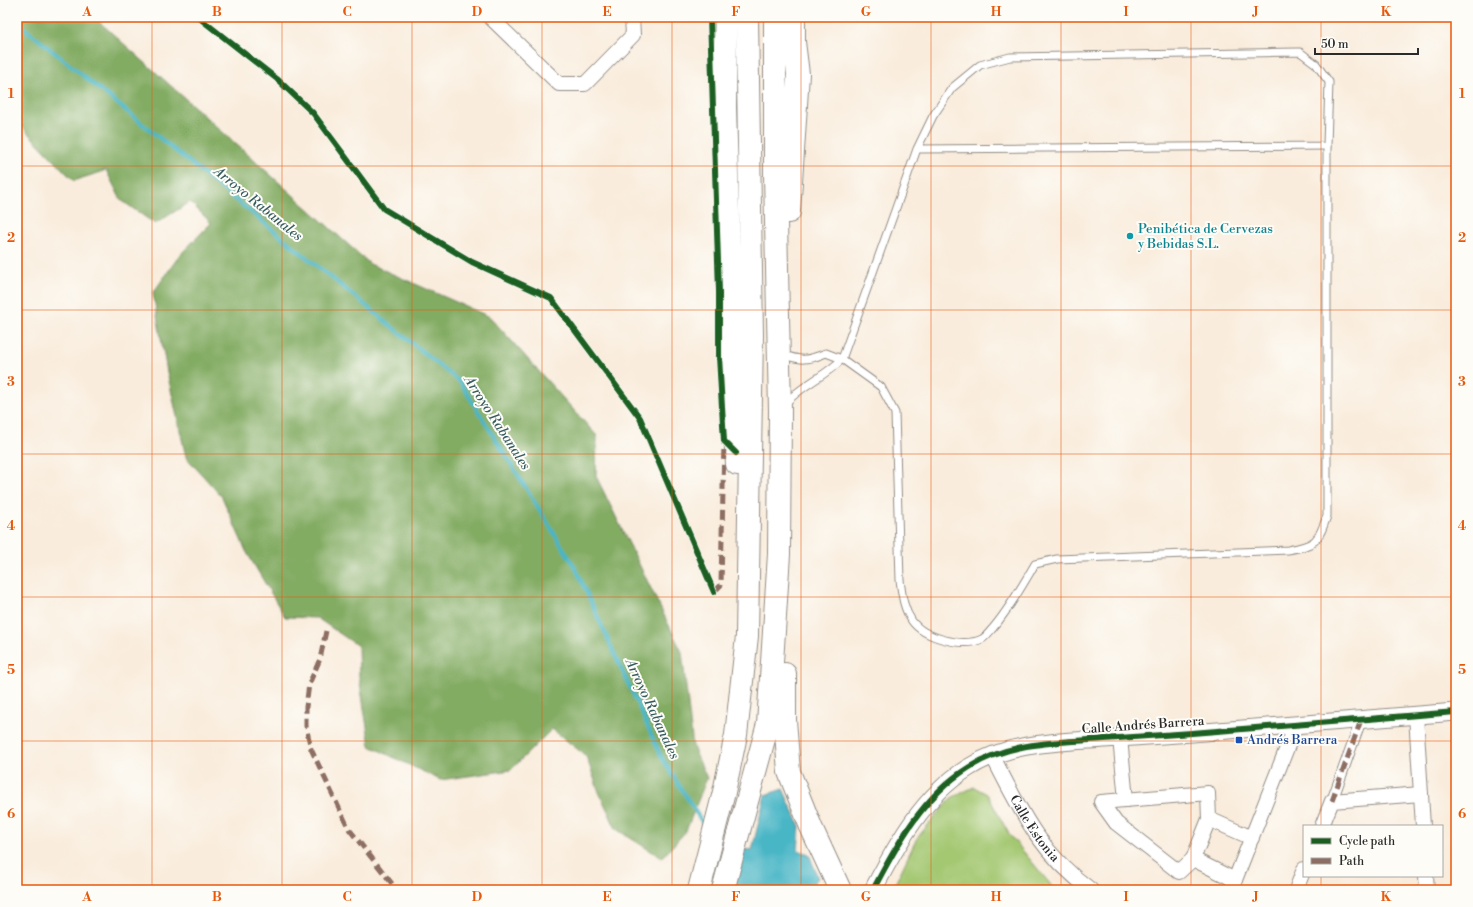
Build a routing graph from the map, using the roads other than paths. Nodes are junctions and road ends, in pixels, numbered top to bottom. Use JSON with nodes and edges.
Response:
{"nodes":[{"id":1,"x":490,"y":17,"type":"edge"},
{"id":2,"x":632,"y":17,"type":"edge"},
{"id":3,"x":718,"y":17,"type":"edge"},
{"id":4,"x":726,"y":17,"type":"edge"},
{"id":5,"x":746,"y":17,"type":"edge"},
{"id":6,"x":775,"y":17,"type":"edge"},
{"id":7,"x":794,"y":17,"type":"edge"},
{"id":8,"x":803,"y":17,"type":"edge"},
{"id":9,"x":798,"y":74,"type":"junction"},
{"id":10,"x":725,"y":107,"type":"junction"},
{"id":11,"x":1326,"y":146,"type":"junction"},
{"id":12,"x":917,"y":149,"type":"junction"},
{"id":13,"x":779,"y":353,"type":"junction"},
{"id":14,"x":842,"y":360,"type":"junction"},
{"id":15,"x":780,"y":410,"type":"junction"},
{"id":16,"x":778,"y":554,"type":"junction"},
{"id":17,"x":747,"y":636,"type":"junction"},
{"id":18,"x":1456,"y":712,"type":"edge"},
{"id":19,"x":1416,"y":715,"type":"junction"},
{"id":20,"x":1361,"y":720,"type":"junction"},
{"id":21,"x":1296,"y":725,"type":"junction"},
{"id":22,"x":1120,"y":738,"type":"junction"},
{"id":23,"x":992,"y":755,"type":"junction"},
{"id":24,"x":1421,"y":794,"type":"junction"},
{"id":25,"x":1126,"y":800,"type":"junction"},
{"id":26,"x":1332,"y":801,"type":"junction"},
{"id":27,"x":1209,"y":819,"type":"junction"},
{"id":28,"x":1322,"y":825,"type":"edge"},
{"id":29,"x":1423,"y":825,"type":"edge"},
{"id":30,"x":1252,"y":838,"type":"junction"},
{"id":31,"x":1193,"y":859,"type":"junction"},
{"id":32,"x":884,"y":868,"type":"junction"},
{"id":33,"x":1303,"y":872,"type":"edge"},
{"id":34,"x":1426,"y":877,"type":"edge"},
{"id":35,"x":1233,"y":885,"type":"edge"},
{"id":36,"x":724,"y":888,"type":"edge"},
{"id":37,"x":699,"y":890,"type":"edge"},
{"id":38,"x":840,"y":890,"type":"edge"},
{"id":39,"x":873,"y":890,"type":"edge"},
{"id":40,"x":881,"y":890,"type":"edge"},
{"id":41,"x":1091,"y":890,"type":"edge"},
{"id":42,"x":1296,"y":890,"type":"edge"},
{"id":43,"x":1427,"y":890,"type":"edge"}],
"edges":[{"from":1,"to":2,"type":"street"},
{"from":3,"to":10,"type":"main road"},
{"from":4,"to":10,"type":"main road"},
{"from":5,"to":17,"type":"main road"},
{"from":6,"to":13,"type":"main road"},
{"from":7,"to":9,"type":"main road"},
{"from":8,"to":9,"type":"street"},
{"from":9,"to":13,"type":"main road"},
{"from":10,"to":17,"type":"main road"},
{"from":11,"to":12,"type":"lane"},
{"from":11,"to":12,"type":"lane"},
{"from":11,"to":14,"type":"lane"},
{"from":12,"to":14,"type":"lane"},
{"from":13,"to":14,"type":"lane"},
{"from":13,"to":15,"type":"main road"},
{"from":14,"to":15,"type":"lane"},
{"from":15,"to":16,"type":"main road"},
{"from":16,"to":36,"type":"main road"},
{"from":16,"to":38,"type":"main road"},
{"from":17,"to":37,"type":"main road"},
{"from":18,"to":19,"type":"street","name":"Calle Andrés Barrera"},
{"from":19,"to":20,"type":"street","name":"Calle Andrés Barrera"},
{"from":19,"to":24,"type":"street"},
{"from":20,"to":21,"type":"street","name":"Calle Andrés Barrera"},
{"from":20,"to":26,"type":"street"},
{"from":21,"to":22,"type":"street","name":"Calle Andrés Barrera"},
{"from":21,"to":30,"type":"street"},
{"from":22,"to":23,"type":"street","name":"Calle Andrés Barrera"},
{"from":22,"to":25,"type":"street","name":"Calle Andrés Barrera"},
{"from":23,"to":32,"type":"street","name":"Calle Andrés Barrera"},
{"from":23,"to":41,"type":"street","name":"Calle Estonia"},
{"from":24,"to":26,"type":"street"},
{"from":24,"to":29,"type":"street"},
{"from":25,"to":27,"type":"street"},
{"from":25,"to":31,"type":"street"},
{"from":26,"to":28,"type":"street"},
{"from":27,"to":30,"type":"street"},
{"from":27,"to":31,"type":"street"},
{"from":30,"to":35,"type":"street"},
{"from":31,"to":35,"type":"street"},
{"from":32,"to":39,"type":"street","name":"Calle Andrés Barrera"},
{"from":32,"to":40,"type":"street","name":"Calle Andrés Barrera"},
{"from":33,"to":42,"type":"street"},
{"from":34,"to":43,"type":"street"}]}
